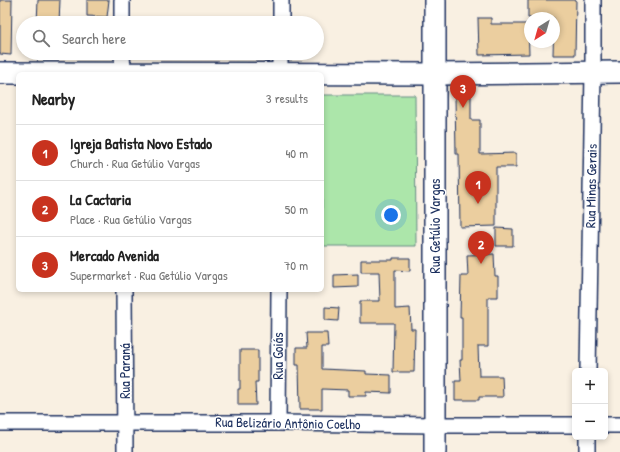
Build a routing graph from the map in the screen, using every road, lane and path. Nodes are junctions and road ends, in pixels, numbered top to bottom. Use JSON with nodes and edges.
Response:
{"nodes":[{"id":1,"x":122,"y":0,"type":"edge"},
{"id":2,"x":281,"y":0,"type":"edge"},
{"id":3,"x":435,"y":0,"type":"edge"},
{"id":4,"x":593,"y":0,"type":"edge"},
{"id":5,"x":122,"y":16,"type":"edge"},
{"id":6,"x":281,"y":16,"type":"edge"},
{"id":7,"x":122,"y":67,"type":"edge"},
{"id":8,"x":280,"y":67,"type":"edge"},
{"id":9,"x":35,"y":72,"type":"edge"},
{"id":10,"x":593,"y":72,"type":"junction"},
{"id":11,"x":620,"y":72,"type":"edge"},
{"id":12,"x":16,"y":73,"type":"edge"},
{"id":13,"x":0,"y":74,"type":"edge"},
{"id":14,"x":435,"y":74,"type":"junction"},
{"id":15,"x":124,"y":292,"type":"edge"},
{"id":16,"x":279,"y":292,"type":"edge"},
{"id":17,"x":588,"y":368,"type":"edge"},
{"id":18,"x":126,"y":422,"type":"junction"},
{"id":19,"x":278,"y":422,"type":"junction"},
{"id":20,"x":0,"y":423,"type":"edge"},
{"id":21,"x":620,"y":424,"type":"edge"},
{"id":22,"x":435,"y":425,"type":"junction"},
{"id":23,"x":608,"y":425,"type":"edge"},
{"id":24,"x":572,"y":426,"type":"edge"},
{"id":25,"x":587,"y":440,"type":"edge"},
{"id":26,"x":125,"y":452,"type":"edge"},
{"id":27,"x":435,"y":452,"type":"edge"},
{"id":28,"x":587,"y":452,"type":"edge"}],
"edges":[{"from":1,"to":5,"type":"street"},
{"from":2,"to":6,"type":"street"},
{"from":3,"to":14,"type":"street","name":"Rua Getúlio Vargas"},
{"from":4,"to":10,"type":"street","name":"Rua Minas Gerais"},
{"from":7,"to":8,"type":"street"},
{"from":7,"to":9,"type":"street"},
{"from":8,"to":14,"type":"street"},
{"from":10,"to":11,"type":"street"},
{"from":10,"to":14,"type":"street"},
{"from":10,"to":17,"type":"street","name":"Rua Minas Gerais"},
{"from":12,"to":13,"type":"street"},
{"from":14,"to":22,"type":"street","name":"Rua Getúlio Vargas"},
{"from":15,"to":18,"type":"street","name":"Rua Paraná"},
{"from":16,"to":19,"type":"street","name":"Rua Goiás"},
{"from":18,"to":19,"type":"street","name":"Rua Belizário Antônio Coelho"},
{"from":18,"to":20,"type":"street","name":"Rua Belizário Antônio Coelho"},
{"from":18,"to":26,"type":"street","name":"Rua Paraná"},
{"from":19,"to":22,"type":"street","name":"Rua Belizário Antônio Coelho"},
{"from":21,"to":23,"type":"street"},
{"from":22,"to":24,"type":"street","name":"Rua Belizário Antônio Coelho"},
{"from":22,"to":27,"type":"street","name":"Rua Getúlio Vargas"},
{"from":25,"to":28,"type":"street"}]}
